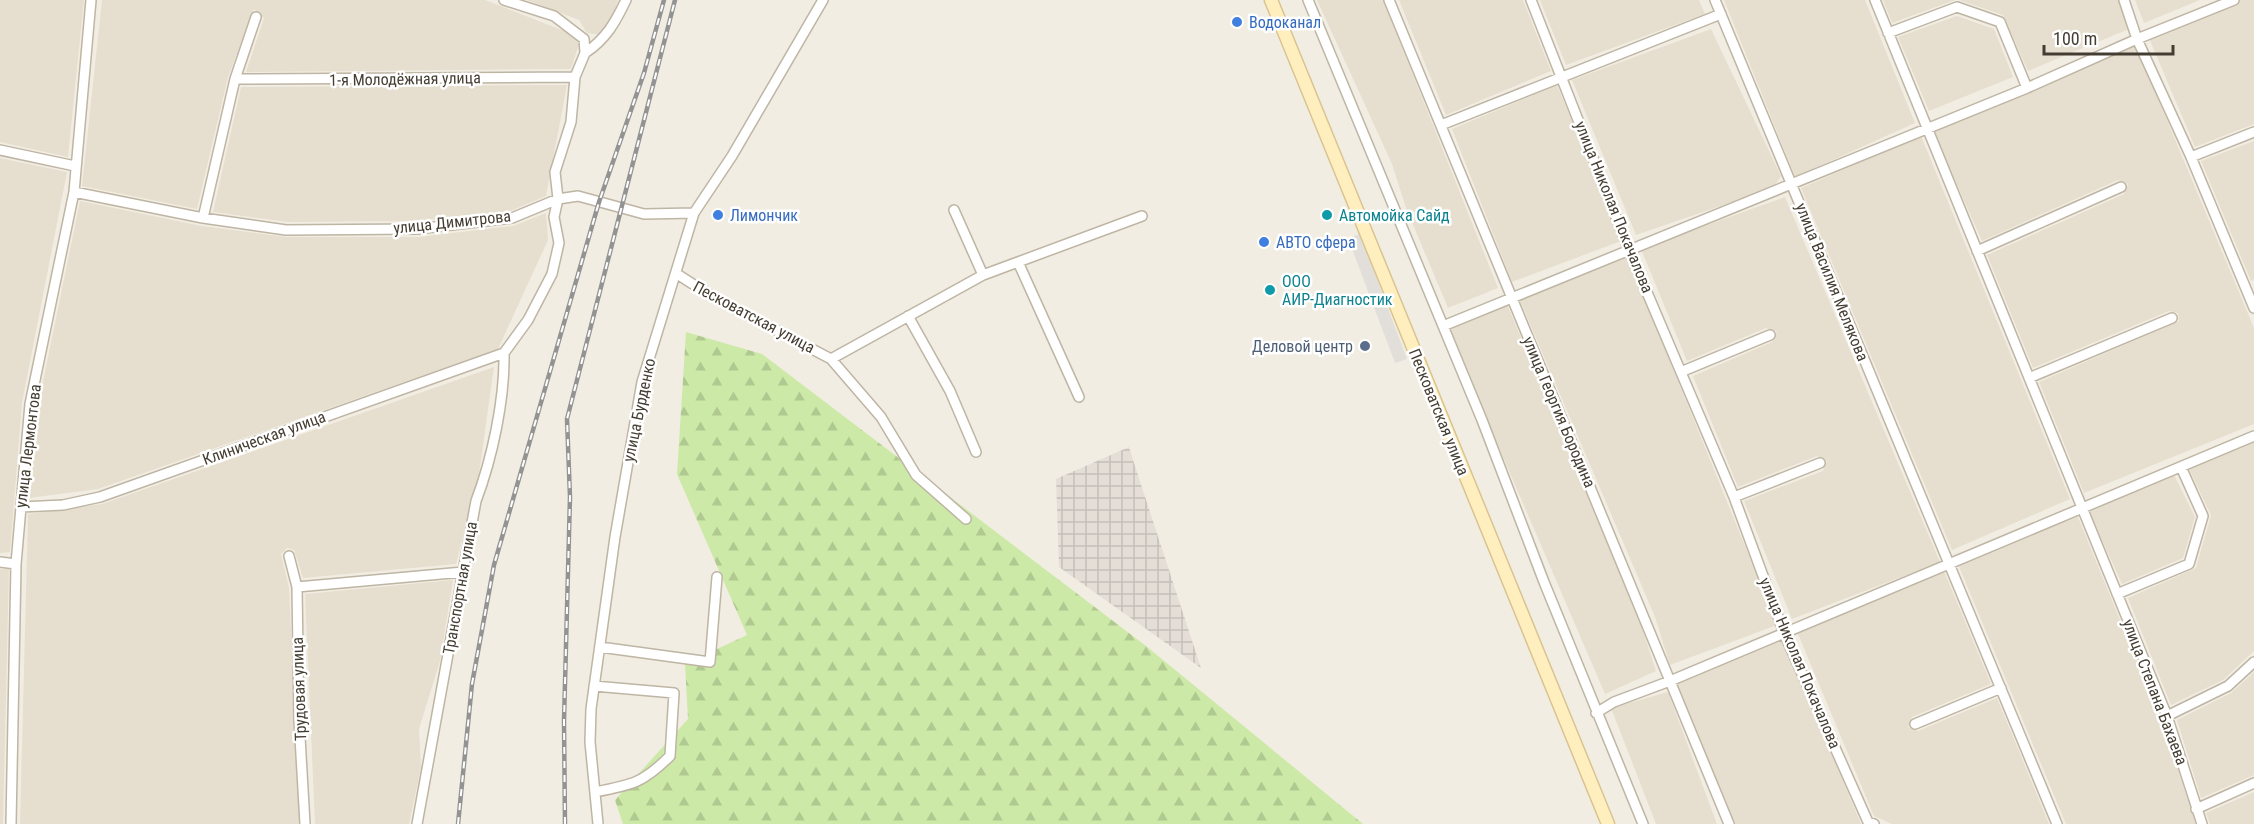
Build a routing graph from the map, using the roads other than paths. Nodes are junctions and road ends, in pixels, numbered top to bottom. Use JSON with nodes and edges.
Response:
{"nodes":[{"id":1,"x":91,"y":0,"type":"edge"},
{"id":2,"x":504,"y":0,"type":"edge"},
{"id":3,"x":626,"y":0,"type":"edge"},
{"id":4,"x":824,"y":0,"type":"edge"},
{"id":5,"x":1271,"y":0,"type":"edge"},
{"id":6,"x":1308,"y":0,"type":"edge"},
{"id":7,"x":1389,"y":0,"type":"edge"},
{"id":8,"x":1531,"y":0,"type":"edge"},
{"id":9,"x":1715,"y":0,"type":"edge"},
{"id":10,"x":1875,"y":0,"type":"edge"},
{"id":11,"x":2124,"y":0,"type":"edge"},
{"id":12,"x":2234,"y":0,"type":"edge"},
{"id":13,"x":1720,"y":14,"type":"junction"},
{"id":14,"x":256,"y":16,"type":"dead end"},
{"id":15,"x":1888,"y":33,"type":"junction"},
{"id":16,"x":2137,"y":39,"type":"junction"},
{"id":17,"x":585,"y":53,"type":"junction"},
{"id":18,"x":1562,"y":75,"type":"junction"},
{"id":19,"x":575,"y":77,"type":"junction"},
{"id":20,"x":235,"y":80,"type":"junction"},
{"id":21,"x":2027,"y":88,"type":"junction"},
{"id":22,"x":1441,"y":125,"type":"junction"},
{"id":23,"x":1925,"y":129,"type":"junction"},
{"id":24,"x":2254,"y":132,"type":"edge"},
{"id":25,"x":0,"y":150,"type":"edge"},
{"id":26,"x":2191,"y":157,"type":"junction"},
{"id":27,"x":75,"y":166,"type":"junction"},
{"id":28,"x":1792,"y":184,"type":"junction"},
{"id":29,"x":2121,"y":187,"type":"dead end"},
{"id":30,"x":74,"y":192,"type":"junction"},
{"id":31,"x":558,"y":199,"type":"junction"},
{"id":32,"x":954,"y":210,"type":"dead end"},
{"id":33,"x":694,"y":213,"type":"junction"},
{"id":34,"x":1142,"y":216,"type":"dead end"},
{"id":35,"x":203,"y":218,"type":"junction"},
{"id":36,"x":1629,"y":250,"type":"junction"},
{"id":37,"x":1977,"y":251,"type":"junction"},
{"id":38,"x":1017,"y":262,"type":"junction"},
{"id":39,"x":677,"y":274,"type":"junction"},
{"id":40,"x":982,"y":275,"type":"junction"},
{"id":41,"x":2250,"y":289,"type":"edge"},
{"id":42,"x":1511,"y":297,"type":"junction"},
{"id":43,"x":2254,"y":308,"type":"edge"},
{"id":44,"x":908,"y":316,"type":"junction"},
{"id":45,"x":2172,"y":318,"type":"dead end"},
{"id":46,"x":1443,"y":326,"type":"junction"},
{"id":47,"x":1770,"y":335,"type":"dead end"},
{"id":48,"x":504,"y":353,"type":"junction"},
{"id":49,"x":831,"y":359,"type":"junction"},
{"id":50,"x":1683,"y":371,"type":"junction"},
{"id":51,"x":2029,"y":378,"type":"junction"},
{"id":52,"x":1079,"y":397,"type":"dead end"},
{"id":53,"x":2254,"y":436,"type":"edge"},
{"id":54,"x":976,"y":452,"type":"dead end"},
{"id":55,"x":1820,"y":464,"type":"dead end"},
{"id":56,"x":2181,"y":467,"type":"junction"},
{"id":57,"x":1734,"y":497,"type":"junction"},
{"id":58,"x":21,"y":507,"type":"junction"},
{"id":59,"x":2081,"y":507,"type":"junction"},
{"id":60,"x":966,"y":519,"type":"dead end"},
{"id":61,"x":289,"y":555,"type":"dead end"},
{"id":62,"x":0,"y":562,"type":"edge"},
{"id":63,"x":16,"y":564,"type":"junction"},
{"id":64,"x":1948,"y":565,"type":"junction"},
{"id":65,"x":463,"y":572,"type":"junction"},
{"id":66,"x":717,"y":577,"type":"dead end"},
{"id":67,"x":297,"y":586,"type":"junction"},
{"id":68,"x":2117,"y":594,"type":"junction"},
{"id":69,"x":1784,"y":633,"type":"junction"},
{"id":70,"x":600,"y":647,"type":"junction"},
{"id":71,"x":2254,"y":662,"type":"edge"},
{"id":72,"x":1670,"y":681,"type":"junction"},
{"id":73,"x":594,"y":686,"type":"junction"},
{"id":74,"x":2001,"y":688,"type":"junction"},
{"id":75,"x":1596,"y":713,"type":"junction"},
{"id":76,"x":2167,"y":716,"type":"junction"},
{"id":77,"x":1915,"y":724,"type":"dead end"},
{"id":78,"x":2254,"y":783,"type":"edge"},
{"id":79,"x":595,"y":792,"type":"junction"},
{"id":80,"x":2196,"y":809,"type":"junction"},
{"id":81,"x":11,"y":824,"type":"edge"},
{"id":82,"x":305,"y":824,"type":"edge"},
{"id":83,"x":417,"y":824,"type":"edge"},
{"id":84,"x":598,"y":824,"type":"edge"},
{"id":85,"x":1608,"y":824,"type":"edge"},
{"id":86,"x":1643,"y":824,"type":"edge"},
{"id":87,"x":1729,"y":824,"type":"edge"},
{"id":88,"x":1874,"y":824,"type":"edge"},
{"id":89,"x":2057,"y":824,"type":"edge"},
{"id":90,"x":2202,"y":824,"type":"edge"}],
"edges":[{"from":1,"to":27,"type":"street","name":"улица Лермонтова"},
{"from":2,"to":17,"type":"street"},
{"from":3,"to":17,"type":"street"},
{"from":4,"to":33,"type":"street","name":"улица Бурденко"},
{"from":5,"to":85,"type":"main road","name":"Песковатская улица"},
{"from":6,"to":46,"type":"street"},
{"from":7,"to":22,"type":"street","name":"улица Георгия Бородина"},
{"from":8,"to":18,"type":"street","name":"улица Николая Покачалова"},
{"from":9,"to":13,"type":"street","name":"улица Василия Мелякова"},
{"from":10,"to":15,"type":"street","name":"улица Степана Бахаева"},
{"from":11,"to":16,"type":"street"},
{"from":12,"to":16,"type":"street"},
{"from":13,"to":18,"type":"street"},
{"from":13,"to":28,"type":"street","name":"улица Василия Мелякова"},
{"from":14,"to":20,"type":"street"},
{"from":15,"to":21,"type":"street"},
{"from":15,"to":23,"type":"street","name":"улица Степана Бахаева"},
{"from":16,"to":21,"type":"street"},
{"from":16,"to":26,"type":"street"},
{"from":17,"to":19,"type":"street"},
{"from":18,"to":22,"type":"street"},
{"from":18,"to":36,"type":"street","name":"улица Николая Покачалова"},
{"from":19,"to":20,"type":"street","name":"1-я Молодёжная улица"},
{"from":19,"to":31,"type":"street"},
{"from":20,"to":35,"type":"street"},
{"from":21,"to":23,"type":"street"},
{"from":22,"to":42,"type":"street","name":"улица Георгия Бородина"},
{"from":23,"to":28,"type":"street"},
{"from":23,"to":37,"type":"street","name":"улица Степана Бахаева"},
{"from":24,"to":26,"type":"street"},
{"from":25,"to":27,"type":"street"},
{"from":26,"to":41,"type":"street"},
{"from":27,"to":30,"type":"street","name":"улица Лермонтова"},
{"from":28,"to":36,"type":"street"},
{"from":28,"to":64,"type":"street","name":"улица Василия Мелякова"},
{"from":29,"to":37,"type":"street"},
{"from":30,"to":35,"type":"street","name":"улица Димитрова"},
{"from":30,"to":58,"type":"street","name":"улица Лермонтова"},
{"from":31,"to":33,"type":"street","name":"улица Димитрова"},
{"from":31,"to":35,"type":"street","name":"улица Димитрова"},
{"from":31,"to":48,"type":"street"},
{"from":32,"to":40,"type":"street"},
{"from":33,"to":39,"type":"street","name":"улица Бурденко"},
{"from":34,"to":38,"type":"street","name":"Песковатская улица"},
{"from":36,"to":42,"type":"street"},
{"from":36,"to":50,"type":"street","name":"улица Николая Покачалова"},
{"from":37,"to":51,"type":"street","name":"улица Степана Бахаева"},
{"from":38,"to":40,"type":"street","name":"Песковатская улица"},
{"from":38,"to":52,"type":"street"},
{"from":39,"to":49,"type":"street","name":"Песковатская улица"},
{"from":39,"to":70,"type":"street","name":"улица Бурденко"},
{"from":40,"to":44,"type":"street","name":"Песковатская улица"},
{"from":41,"to":43,"type":"street"},
{"from":42,"to":46,"type":"street"},
{"from":42,"to":72,"type":"street","name":"улица Георгия Бородина"},
{"from":44,"to":49,"type":"street","name":"Песковатская улица"},
{"from":44,"to":54,"type":"street"},
{"from":45,"to":51,"type":"street"},
{"from":46,"to":75,"type":"street"},
{"from":47,"to":50,"type":"street"},
{"from":48,"to":58,"type":"street","name":"Клиническая улица"},
{"from":48,"to":65,"type":"street","name":"Транспортная улица"},
{"from":49,"to":60,"type":"street","name":"Песковатская улица"},
{"from":50,"to":57,"type":"street","name":"улица Николая Покачалова"},
{"from":51,"to":59,"type":"street","name":"улица Степана Бахаева"},
{"from":53,"to":56,"type":"street"},
{"from":55,"to":57,"type":"street"},
{"from":56,"to":59,"type":"street"},
{"from":56,"to":68,"type":"street"},
{"from":57,"to":69,"type":"street","name":"улица Николая Покачалова"},
{"from":58,"to":63,"type":"street","name":"улица Лермонтова"},
{"from":59,"to":64,"type":"street"},
{"from":59,"to":68,"type":"street","name":"улица Степана Бахаева"},
{"from":61,"to":67,"type":"street","name":"Трудовая улица"},
{"from":62,"to":63,"type":"street"},
{"from":63,"to":81,"type":"street","name":"улица Лермонтова"},
{"from":64,"to":69,"type":"street"},
{"from":64,"to":74,"type":"street","name":"улица Василия Мелякова"},
{"from":65,"to":67,"type":"street"},
{"from":65,"to":83,"type":"street","name":"Транспортная улица"},
{"from":66,"to":70,"type":"street"},
{"from":67,"to":82,"type":"street","name":"Трудовая улица"},
{"from":68,"to":76,"type":"street","name":"улица Степана Бахаева"},
{"from":69,"to":72,"type":"street"},
{"from":69,"to":88,"type":"street","name":"улица Николая Покачалова"},
{"from":70,"to":73,"type":"street","name":"улица Бурденко"},
{"from":71,"to":76,"type":"street"},
{"from":72,"to":75,"type":"street"},
{"from":72,"to":87,"type":"street","name":"улица Георгия Бородина"},
{"from":73,"to":79,"type":"street","name":"улица Бурденко"},
{"from":73,"to":79,"type":"street"},
{"from":74,"to":77,"type":"street"},
{"from":74,"to":89,"type":"street","name":"улица Василия Мелякова"},
{"from":75,"to":86,"type":"street"},
{"from":76,"to":80,"type":"street","name":"улица Степана Бахаева"},
{"from":78,"to":80,"type":"street"},
{"from":79,"to":84,"type":"street","name":"улица Бурденко"},
{"from":80,"to":90,"type":"street","name":"улица Степана Бахаева"}]}
